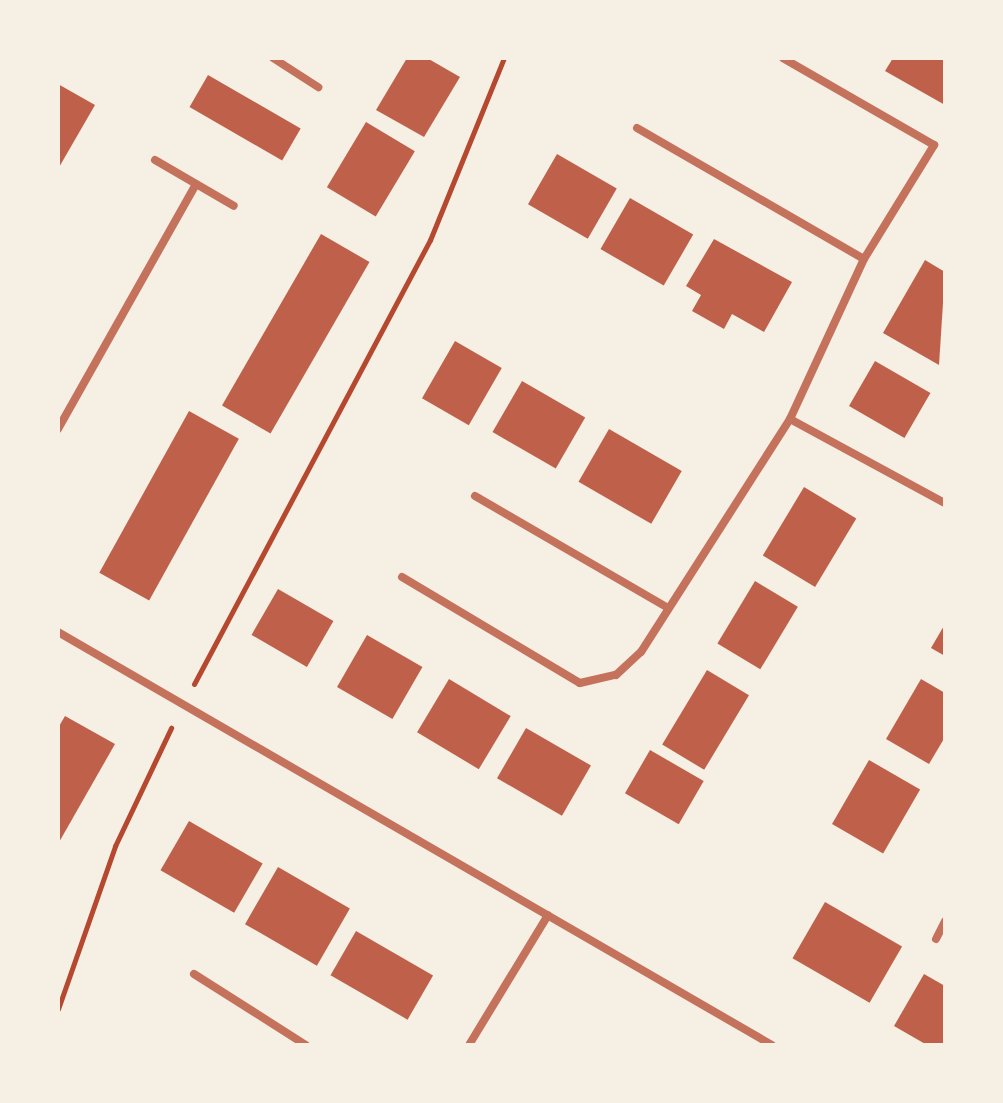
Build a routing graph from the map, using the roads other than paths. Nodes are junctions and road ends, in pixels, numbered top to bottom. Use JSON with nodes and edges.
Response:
{"nodes":[{"id":1,"x":273,"y":58,"type":"edge"},
{"id":2,"x":783,"y":58,"type":"edge"},
{"id":3,"x":318,"y":87,"type":"dead end"},
{"id":4,"x":637,"y":128,"type":"dead end"},
{"id":5,"x":155,"y":160,"type":"dead end"},
{"id":6,"x":196,"y":184,"type":"junction"},
{"id":7,"x":234,"y":206,"type":"dead end"},
{"id":8,"x":864,"y":259,"type":"junction"},
{"id":9,"x":790,"y":419,"type":"junction"},
{"id":10,"x":58,"y":429,"type":"edge"},
{"id":11,"x":475,"y":496,"type":"dead end"},
{"id":12,"x":945,"y":503,"type":"edge"},
{"id":13,"x":402,"y":577,"type":"dead end"},
{"id":14,"x":668,"y":608,"type":"junction"},
{"id":15,"x":58,"y":632,"type":"edge"},
{"id":16,"x":548,"y":915,"type":"junction"},
{"id":17,"x":945,"y":921,"type":"edge"},
{"id":18,"x":936,"y":939,"type":"dead end"},
{"id":19,"x":194,"y":974,"type":"dead end"},
{"id":20,"x":306,"y":1045,"type":"edge"},
{"id":21,"x":469,"y":1045,"type":"edge"},
{"id":22,"x":772,"y":1045,"type":"edge"}],
"edges":[{"from":1,"to":3,"type":"street"},
{"from":2,"to":8,"type":"street"},
{"from":4,"to":8,"type":"street"},
{"from":5,"to":6,"type":"street"},
{"from":6,"to":7,"type":"street"},
{"from":6,"to":10,"type":"street"},
{"from":8,"to":9,"type":"street"},
{"from":9,"to":12,"type":"street"},
{"from":9,"to":14,"type":"street"},
{"from":11,"to":14,"type":"street"},
{"from":13,"to":14,"type":"street"},
{"from":15,"to":16,"type":"street"},
{"from":16,"to":21,"type":"street"},
{"from":16,"to":22,"type":"street"},
{"from":17,"to":18,"type":"street"},
{"from":19,"to":20,"type":"street"}]}
